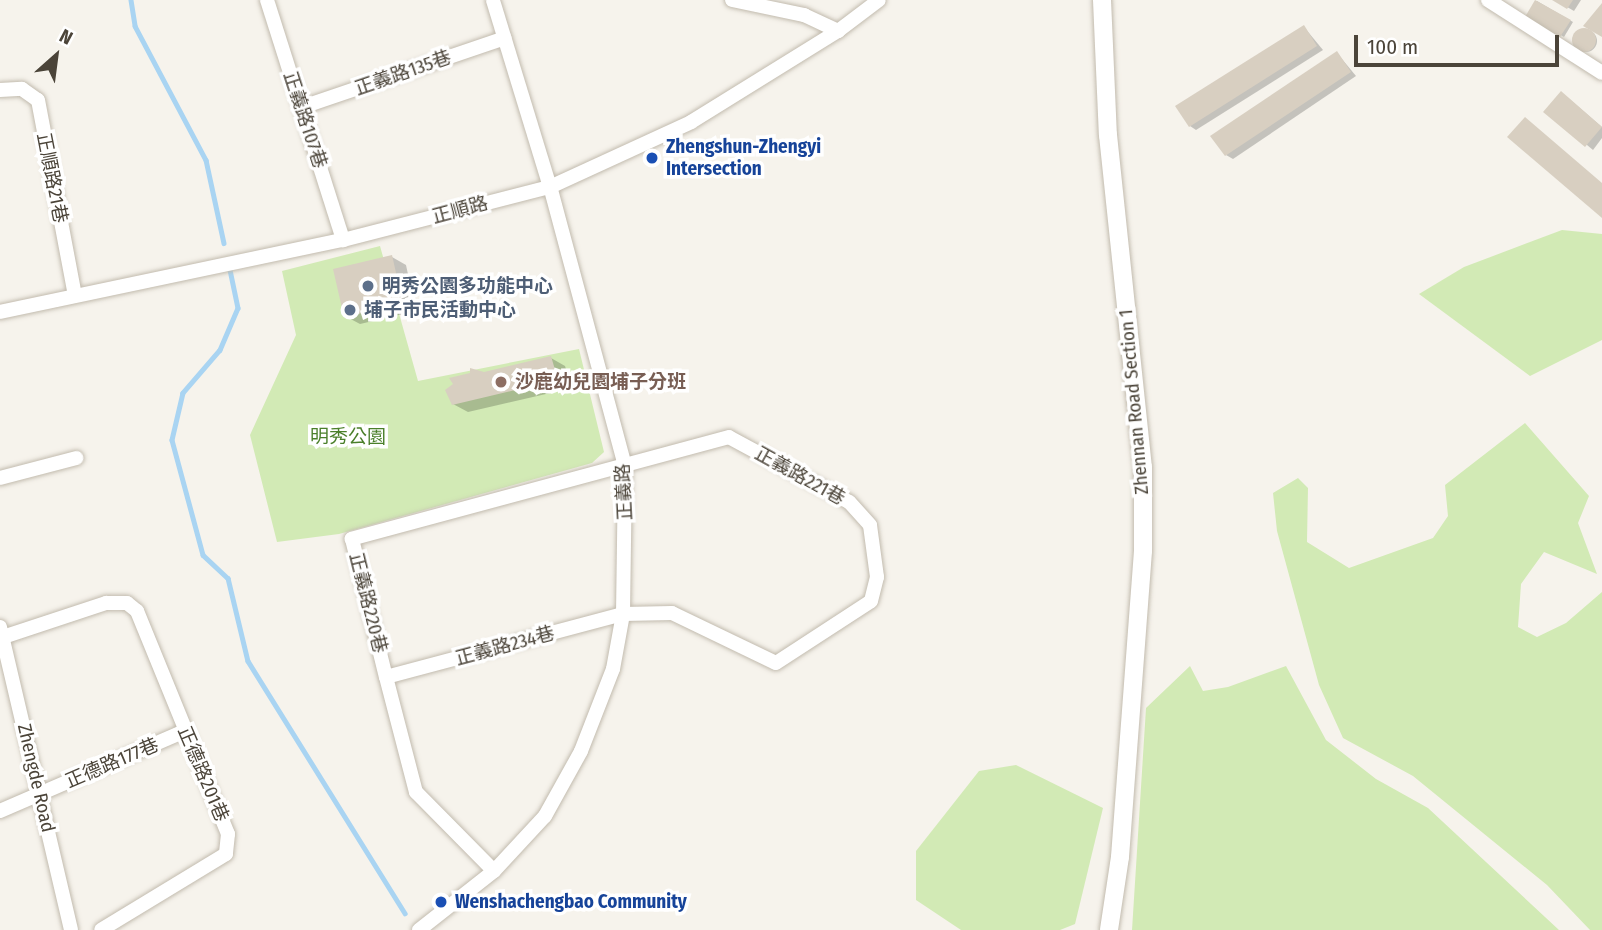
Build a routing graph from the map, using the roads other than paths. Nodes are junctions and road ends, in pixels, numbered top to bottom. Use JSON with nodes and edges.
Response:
{"nodes":[{"id":1,"x":267,"y":0,"type":"edge"},
{"id":2,"x":493,"y":0,"type":"edge"},
{"id":3,"x":732,"y":0,"type":"edge"},
{"id":4,"x":879,"y":0,"type":"edge"},
{"id":5,"x":1102,"y":0,"type":"edge"},
{"id":6,"x":1488,"y":0,"type":"edge"},
{"id":7,"x":838,"y":31,"type":"junction"},
{"id":8,"x":505,"y":38,"type":"junction"},
{"id":9,"x":1602,"y":73,"type":"edge"},
{"id":10,"x":0,"y":89,"type":"edge"},
{"id":11,"x":302,"y":107,"type":"junction"},
{"id":12,"x":550,"y":187,"type":"junction"},
{"id":13,"x":343,"y":240,"type":"junction"},
{"id":14,"x":75,"y":296,"type":"junction"},
{"id":15,"x":0,"y":312,"type":"edge"},
{"id":16,"x":76,"y":458,"type":"dead end"},
{"id":17,"x":625,"y":466,"type":"junction"},
{"id":18,"x":0,"y":478,"type":"edge"},
{"id":19,"x":624,"y":614,"type":"junction"},
{"id":20,"x":1,"y":634,"type":"edge"},
{"id":21,"x":386,"y":677,"type":"junction"},
{"id":22,"x":184,"y":731,"type":"junction"},
{"id":23,"x":40,"y":794,"type":"junction"},
{"id":24,"x":0,"y":811,"type":"edge"},
{"id":25,"x":494,"y":871,"type":"junction"},
{"id":26,"x":71,"y":930,"type":"edge"},
{"id":27,"x":102,"y":930,"type":"edge"},
{"id":28,"x":419,"y":930,"type":"edge"},
{"id":29,"x":1109,"y":930,"type":"edge"}],
"edges":[{"from":1,"to":11,"type":"street","name":"正義路107巷"},
{"from":2,"to":8,"type":"street","name":"正義路"},
{"from":3,"to":7,"type":"street"},
{"from":4,"to":7,"type":"street","name":"正順路"},
{"from":5,"to":29,"type":"street","name":"Zhennan Road Section 1"},
{"from":6,"to":9,"type":"street"},
{"from":7,"to":12,"type":"street","name":"正順路"},
{"from":8,"to":11,"type":"street","name":"正義路135巷"},
{"from":8,"to":12,"type":"street","name":"正義路"},
{"from":10,"to":14,"type":"street","name":"正順路21巷"},
{"from":11,"to":13,"type":"street","name":"正義路107巷"},
{"from":12,"to":13,"type":"street","name":"正順路"},
{"from":12,"to":17,"type":"street","name":"正義路"},
{"from":13,"to":14,"type":"street","name":"正順路"},
{"from":14,"to":15,"type":"street","name":"正順路"},
{"from":16,"to":18,"type":"street"},
{"from":17,"to":19,"type":"street","name":"正義路"},
{"from":17,"to":19,"type":"street","name":"正義路221巷"},
{"from":17,"to":21,"type":"street","name":"正義路220巷"},
{"from":19,"to":21,"type":"street","name":"正義路234巷"},
{"from":19,"to":25,"type":"street","name":"正義路"},
{"from":20,"to":22,"type":"street","name":"正德路201巷"},
{"from":20,"to":23,"type":"street","name":"Zhengde Road"},
{"from":21,"to":25,"type":"street","name":"正義路220巷"},
{"from":22,"to":23,"type":"street","name":"正德路177巷"},
{"from":22,"to":27,"type":"street","name":"正德路201巷"},
{"from":23,"to":24,"type":"street","name":"正德路177巷"},
{"from":23,"to":26,"type":"street","name":"Zhengde Road"},
{"from":25,"to":28,"type":"street","name":"正義路"}]}
